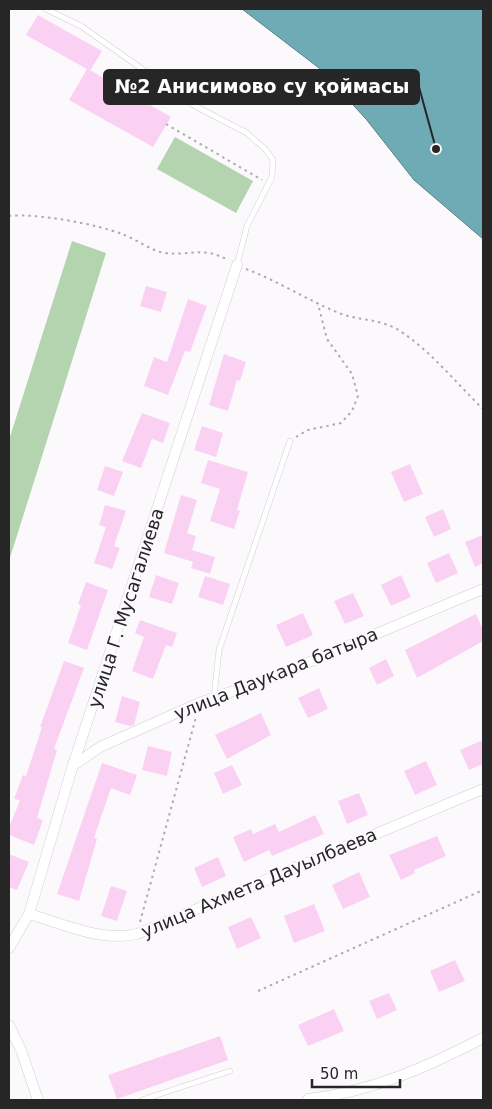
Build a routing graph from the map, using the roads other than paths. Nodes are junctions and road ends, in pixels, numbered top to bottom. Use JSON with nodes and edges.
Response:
{"nodes":[{"id":1,"x":46,"y":9,"type":"edge"},
{"id":2,"x":237,"y":266,"type":"joint"},
{"id":3,"x":290,"y":441,"type":"road end"},
{"id":4,"x":483,"y":589,"type":"edge"},
{"id":5,"x":214,"y":698,"type":"junction"},
{"id":6,"x":74,"y":765,"type":"junction"},
{"id":7,"x":483,"y":789,"type":"edge"},
{"id":8,"x":29,"y":914,"type":"junction"},
{"id":9,"x":9,"y":948,"type":"edge"},
{"id":10,"x":9,"y":1025,"type":"edge"},
{"id":11,"x":483,"y":1038,"type":"edge"},
{"id":12,"x":230,"y":1071,"type":"dead end"},
{"id":13,"x":308,"y":1099,"type":"dead end"},
{"id":14,"x":38,"y":1100,"type":"edge"},
{"id":15,"x":142,"y":1100,"type":"edge"}],
"edges":[{"from":1,"to":2,"type":"lane"},
{"from":2,"to":6,"type":"street","name":"улица Г. Мусагалиева"},
{"from":3,"to":5,"type":"lane"},
{"from":4,"to":5,"type":"street","name":"улица Даукара батыра"},
{"from":5,"to":6,"type":"street","name":"улица Даукара батыра"},
{"from":6,"to":8,"type":"street","name":"улица Г. Мусагалиева"},
{"from":7,"to":8,"type":"street","name":"улица Ахмета Дауылбаева"},
{"from":8,"to":9,"type":"street","name":"улица Г. Мусагалиева"},
{"from":10,"to":14,"type":"street"},
{"from":11,"to":13,"type":"street"},
{"from":12,"to":15,"type":"lane"}]}
